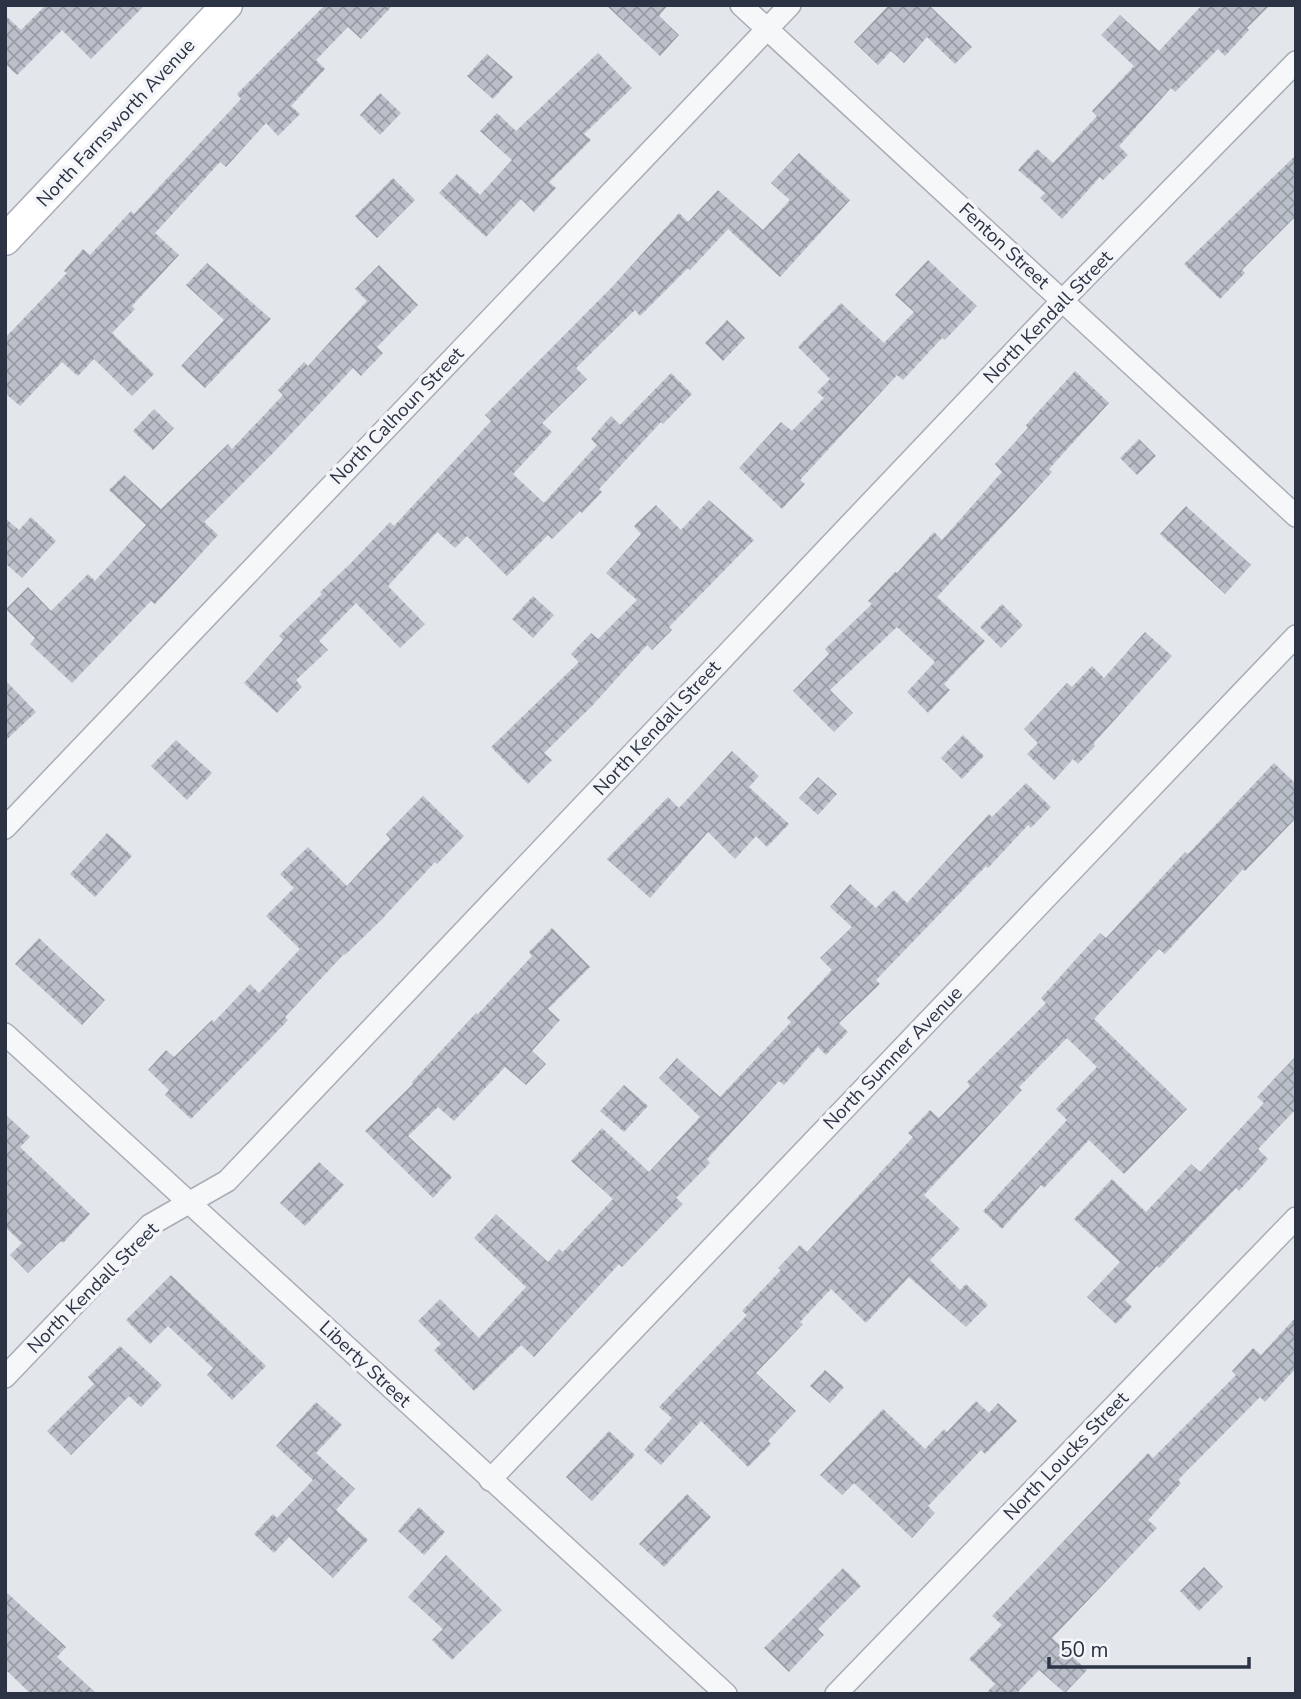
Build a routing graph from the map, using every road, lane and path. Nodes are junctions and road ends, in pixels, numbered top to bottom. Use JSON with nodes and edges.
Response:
{"nodes":[{"id":1,"x":227,"y":5,"type":"edge"},
{"id":2,"x":741,"y":5,"type":"edge"},
{"id":3,"x":790,"y":5,"type":"edge"},
{"id":4,"x":767,"y":29,"type":"junction"},
{"id":5,"x":1296,"y":62,"type":"edge"},
{"id":6,"x":5,"y":240,"type":"edge"},
{"id":7,"x":1063,"y":300,"type":"junction"},
{"id":8,"x":1296,"y":516,"type":"edge"},
{"id":9,"x":1296,"y":636,"type":"edge"},
{"id":10,"x":5,"y":828,"type":"edge"},
{"id":11,"x":5,"y":1034,"type":"edge"},
{"id":12,"x":190,"y":1203,"type":"junction"},
{"id":13,"x":1296,"y":1217,"type":"edge"},
{"id":14,"x":5,"y":1377,"type":"edge"},
{"id":15,"x":490,"y":1480,"type":"junction"},
{"id":16,"x":726,"y":1694,"type":"edge"},
{"id":17,"x":836,"y":1694,"type":"edge"}],
"edges":[{"from":1,"to":6,"type":"main road","name":"North Farnsworth Avenue"},
{"from":2,"to":4,"type":"street","name":"Fenton Street"},
{"from":3,"to":4,"type":"street","name":"North Calhoun Street"},
{"from":4,"to":7,"type":"street","name":"Fenton Street"},
{"from":4,"to":10,"type":"street","name":"North Calhoun Street"},
{"from":5,"to":7,"type":"street","name":"North Kendall Street"},
{"from":7,"to":8,"type":"street","name":"Fenton Street"},
{"from":7,"to":12,"type":"street","name":"North Kendall Street"},
{"from":9,"to":15,"type":"street","name":"North Sumner Avenue"},
{"from":11,"to":12,"type":"street","name":"Liberty Street"},
{"from":12,"to":14,"type":"street","name":"North Kendall Street"},
{"from":12,"to":15,"type":"street","name":"Liberty Street"},
{"from":13,"to":17,"type":"street","name":"North Loucks Street"},
{"from":15,"to":16,"type":"street","name":"Liberty Street"}]}
